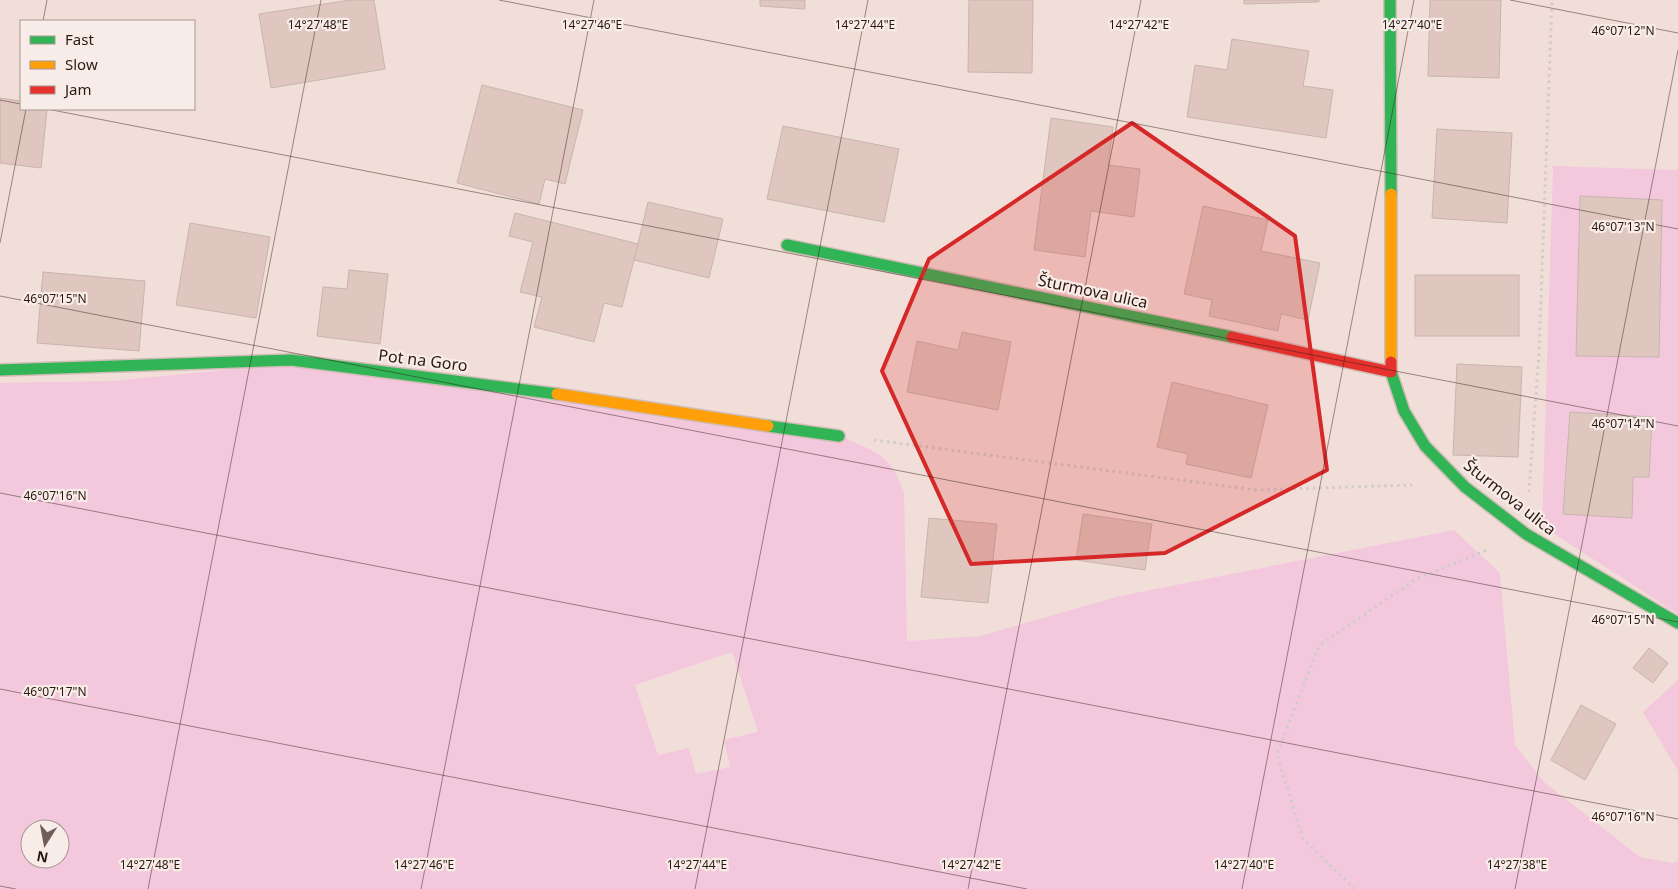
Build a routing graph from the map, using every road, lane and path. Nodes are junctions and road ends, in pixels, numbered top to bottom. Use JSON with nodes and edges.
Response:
{"nodes":[{"id":1,"x":1390,"y":0,"type":"edge"},
{"id":2,"x":1552,"y":0,"type":"edge"},
{"id":3,"x":787,"y":245,"type":"dead end"},
{"id":4,"x":0,"y":370,"type":"edge"},
{"id":5,"x":1391,"y":372,"type":"junction"},
{"id":6,"x":839,"y":436,"type":"joint"},
{"id":7,"x":1420,"y":485,"type":"dead end"},
{"id":8,"x":1526,"y":534,"type":"junction"},
{"id":9,"x":1678,"y":623,"type":"edge"},
{"id":10,"x":1355,"y":889,"type":"edge"}],
"edges":[{"from":1,"to":5,"type":"street","name":"Šturmova ulica"},
{"from":2,"to":8,"type":"path"},
{"from":3,"to":5,"type":"street","name":"Šturmova ulica"},
{"from":4,"to":6,"type":"street","name":"Pot na Goro"},
{"from":5,"to":8,"type":"street","name":"Šturmova ulica"},
{"from":6,"to":7,"type":"path"},
{"from":8,"to":9,"type":"street","name":"Šturmova ulica"},
{"from":8,"to":10,"type":"path"}]}
